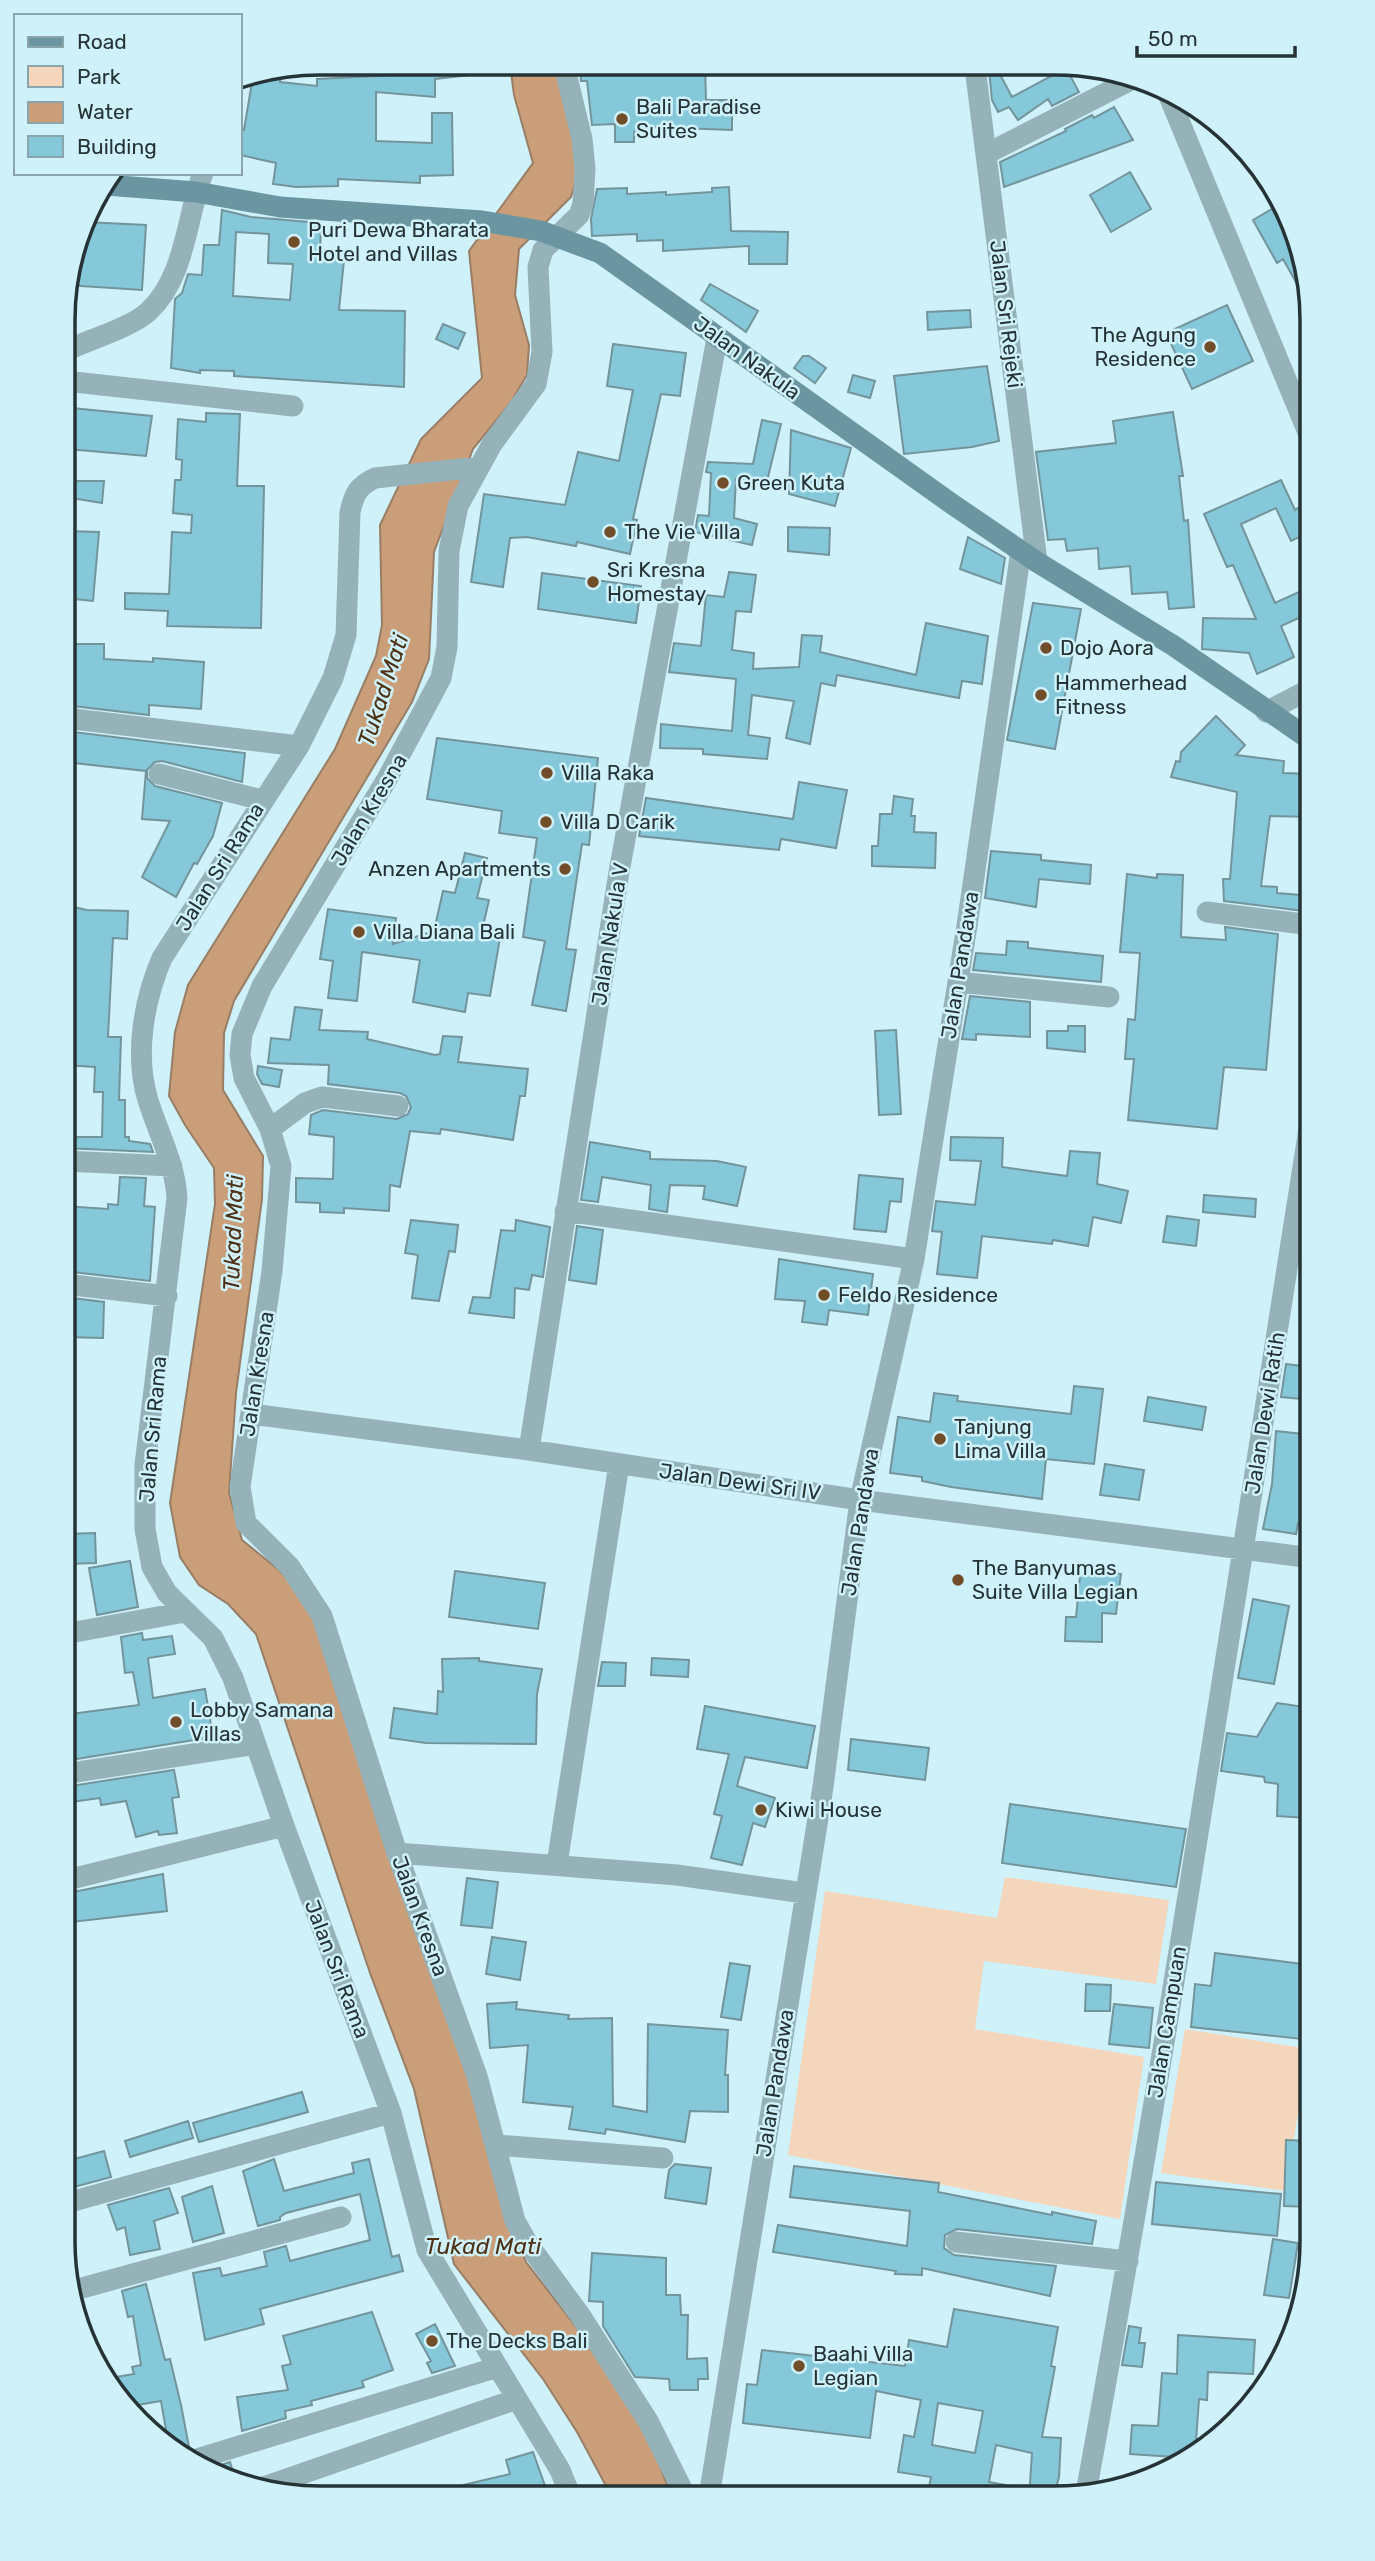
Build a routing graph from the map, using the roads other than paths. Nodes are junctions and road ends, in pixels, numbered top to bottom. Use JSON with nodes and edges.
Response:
{"nodes":[{"id":1,"x":976,"y":75,"type":"edge"},
{"id":2,"x":567,"y":76,"type":"edge"},
{"id":3,"x":1122,"y":85,"type":"edge"},
{"id":4,"x":1173,"y":107,"type":"edge"},
{"id":5,"x":986,"y":155,"type":"junction"},
{"id":6,"x":200,"y":183,"type":"edge"},
{"id":7,"x":116,"y":186,"type":"edge"},
{"id":8,"x":548,"y":233,"type":"junction"},
{"id":9,"x":716,"y":338,"type":"junction"},
{"id":10,"x":75,"y":346,"type":"edge"},
{"id":11,"x":75,"y":382,"type":"edge"},
{"id":12,"x":293,"y":406,"type":"dead end"},
{"id":13,"x":1300,"y":413,"type":"edge"},
{"id":14,"x":473,"y":468,"type":"junction"},
{"id":15,"x":1029,"y":556,"type":"junction"},
{"id":16,"x":1300,"y":694,"type":"edge"},
{"id":17,"x":1266,"y":712,"type":"junction"},
{"id":18,"x":75,"y":719,"type":"edge"},
{"id":19,"x":1300,"y":733,"type":"edge"},
{"id":20,"x":299,"y":746,"type":"junction"},
{"id":21,"x":159,"y":775,"type":"dead end"},
{"id":22,"x":262,"y":800,"type":"junction"},
{"id":23,"x":1207,"y":912,"type":"dead end"},
{"id":24,"x":1300,"y":923,"type":"edge"},
{"id":25,"x":958,"y":982,"type":"junction"},
{"id":26,"x":1109,"y":997,"type":"dead end"},
{"id":27,"x":398,"y":1105,"type":"dead end"},
{"id":28,"x":270,"y":1129,"type":"junction"},
{"id":29,"x":75,"y":1162,"type":"edge"},
{"id":30,"x":172,"y":1166,"type":"junction"},
{"id":31,"x":565,"y":1211,"type":"junction"},
{"id":32,"x":1300,"y":1226,"type":"edge"},
{"id":33,"x":914,"y":1259,"type":"junction"},
{"id":34,"x":75,"y":1285,"type":"edge"},
{"id":35,"x":167,"y":1296,"type":"junction"},
{"id":36,"x":251,"y":1414,"type":"junction"},
{"id":37,"x":529,"y":1450,"type":"junction"},
{"id":38,"x":619,"y":1464,"type":"junction"},
{"id":39,"x":860,"y":1500,"type":"junction"},
{"id":40,"x":1243,"y":1550,"type":"junction"},
{"id":41,"x":1299,"y":1557,"type":"edge"},
{"id":42,"x":185,"y":1612,"type":"junction"},
{"id":43,"x":75,"y":1632,"type":"edge"},
{"id":44,"x":256,"y":1744,"type":"junction"},
{"id":45,"x":75,"y":1772,"type":"edge"},
{"id":46,"x":284,"y":1826,"type":"junction"},
{"id":47,"x":397,"y":1853,"type":"junction"},
{"id":48,"x":557,"y":1864,"type":"junction"},
{"id":49,"x":75,"y":1871,"type":"edge"},
{"id":50,"x":804,"y":1893,"type":"junction"},
{"id":51,"x":391,"y":2113,"type":"junction"},
{"id":52,"x":497,"y":2146,"type":"junction"},
{"id":53,"x":663,"y":2158,"type":"dead end"},
{"id":54,"x":75,"y":2201,"type":"edge"},
{"id":55,"x":341,"y":2217,"type":"dead end"},
{"id":56,"x":956,"y":2242,"type":"dead end"},
{"id":57,"x":1128,"y":2261,"type":"junction"},
{"id":58,"x":80,"y":2289,"type":"edge"},
{"id":59,"x":498,"y":2367,"type":"junction"},
{"id":60,"x":517,"y":2399,"type":"junction"},
{"id":61,"x":205,"y":2456,"type":"edge"},
{"id":62,"x":279,"y":2482,"type":"edge"},
{"id":63,"x":1088,"y":2484,"type":"edge"},
{"id":64,"x":565,"y":2486,"type":"edge"},
{"id":65,"x":680,"y":2486,"type":"edge"},
{"id":66,"x":711,"y":2486,"type":"edge"}],
"edges":[{"from":1,"to":5,"type":"street","name":"Jalan Sri Rejeki"},
{"from":2,"to":8,"type":"street","name":"Jalan Kresna"},
{"from":3,"to":5,"type":"street"},
{"from":4,"to":13,"type":"street"},
{"from":5,"to":15,"type":"street","name":"Jalan Sri Rejeki"},
{"from":6,"to":7,"type":"main road","name":"Jalan Nakula"},
{"from":6,"to":8,"type":"main road","name":"Jalan Nakula"},
{"from":6,"to":10,"type":"street"},
{"from":8,"to":9,"type":"main road","name":"Jalan Nakula"},
{"from":8,"to":14,"type":"street","name":"Jalan Kresna"},
{"from":9,"to":15,"type":"main road","name":"Jalan Nakula"},
{"from":9,"to":31,"type":"street","name":"Jalan Nakula V"},
{"from":11,"to":12,"type":"street"},
{"from":14,"to":20,"type":"street","name":"Jalan Sri Rama"},
{"from":14,"to":28,"type":"street","name":"Jalan Kresna"},
{"from":15,"to":17,"type":"main road","name":"Jalan Nakula"},
{"from":15,"to":25,"type":"street","name":"Jalan Pandawa"},
{"from":16,"to":17,"type":"street"},
{"from":17,"to":19,"type":"main road","name":"Jalan Nakula"},
{"from":18,"to":20,"type":"street"},
{"from":20,"to":22,"type":"street","name":"Jalan Sri Rama"},
{"from":21,"to":22,"type":"street"},
{"from":22,"to":30,"type":"street","name":"Jalan Sri Rama"},
{"from":23,"to":24,"type":"street"},
{"from":25,"to":26,"type":"street"},
{"from":25,"to":33,"type":"street","name":"Jalan Pandawa"},
{"from":27,"to":28,"type":"street"},
{"from":28,"to":36,"type":"street","name":"Jalan Kresna"},
{"from":29,"to":30,"type":"street"},
{"from":30,"to":35,"type":"street","name":"Jalan Sri Rama"},
{"from":31,"to":33,"type":"street"},
{"from":31,"to":37,"type":"street","name":"Jalan Nakula V"},
{"from":32,"to":40,"type":"street","name":"Jalan Dewi Ratih"},
{"from":33,"to":39,"type":"street","name":"Jalan Pandawa"},
{"from":34,"to":35,"type":"street"},
{"from":35,"to":42,"type":"street","name":"Jalan Sri Rama"},
{"from":36,"to":37,"type":"street","name":"Jalan Dewi Sri IV"},
{"from":36,"to":47,"type":"street","name":"Jalan Kresna"},
{"from":37,"to":38,"type":"street","name":"Jalan Dewi Sri IV"},
{"from":38,"to":39,"type":"street","name":"Jalan Dewi Sri IV"},
{"from":38,"to":48,"type":"street"},
{"from":39,"to":40,"type":"street","name":"Jalan Dewi Sri IV"},
{"from":39,"to":50,"type":"street","name":"Jalan Pandawa"},
{"from":40,"to":41,"type":"street","name":"Jalan Dewi Sri IV"},
{"from":40,"to":57,"type":"street","name":"Jalan Campuan"},
{"from":42,"to":43,"type":"street"},
{"from":42,"to":44,"type":"street","name":"Jalan Sri Rama"},
{"from":44,"to":45,"type":"street"},
{"from":44,"to":46,"type":"street","name":"Jalan Sri Rama"},
{"from":46,"to":49,"type":"street"},
{"from":46,"to":51,"type":"street","name":"Jalan Sri Rama"},
{"from":47,"to":48,"type":"street"},
{"from":47,"to":52,"type":"street","name":"Jalan Kresna"},
{"from":48,"to":50,"type":"street"},
{"from":50,"to":66,"type":"street","name":"Jalan Pandawa"},
{"from":51,"to":54,"type":"street"},
{"from":51,"to":59,"type":"street","name":"Jalan Sri Rama"},
{"from":52,"to":53,"type":"street"},
{"from":52,"to":65,"type":"street","name":"Jalan Kresna"},
{"from":55,"to":58,"type":"street"},
{"from":56,"to":57,"type":"street"},
{"from":57,"to":63,"type":"street","name":"Jalan Campuan"},
{"from":59,"to":60,"type":"street","name":"Jalan Sri Rama"},
{"from":59,"to":61,"type":"street"},
{"from":60,"to":62,"type":"street"},
{"from":60,"to":64,"type":"street","name":"Jalan Sri Rama"}]}
